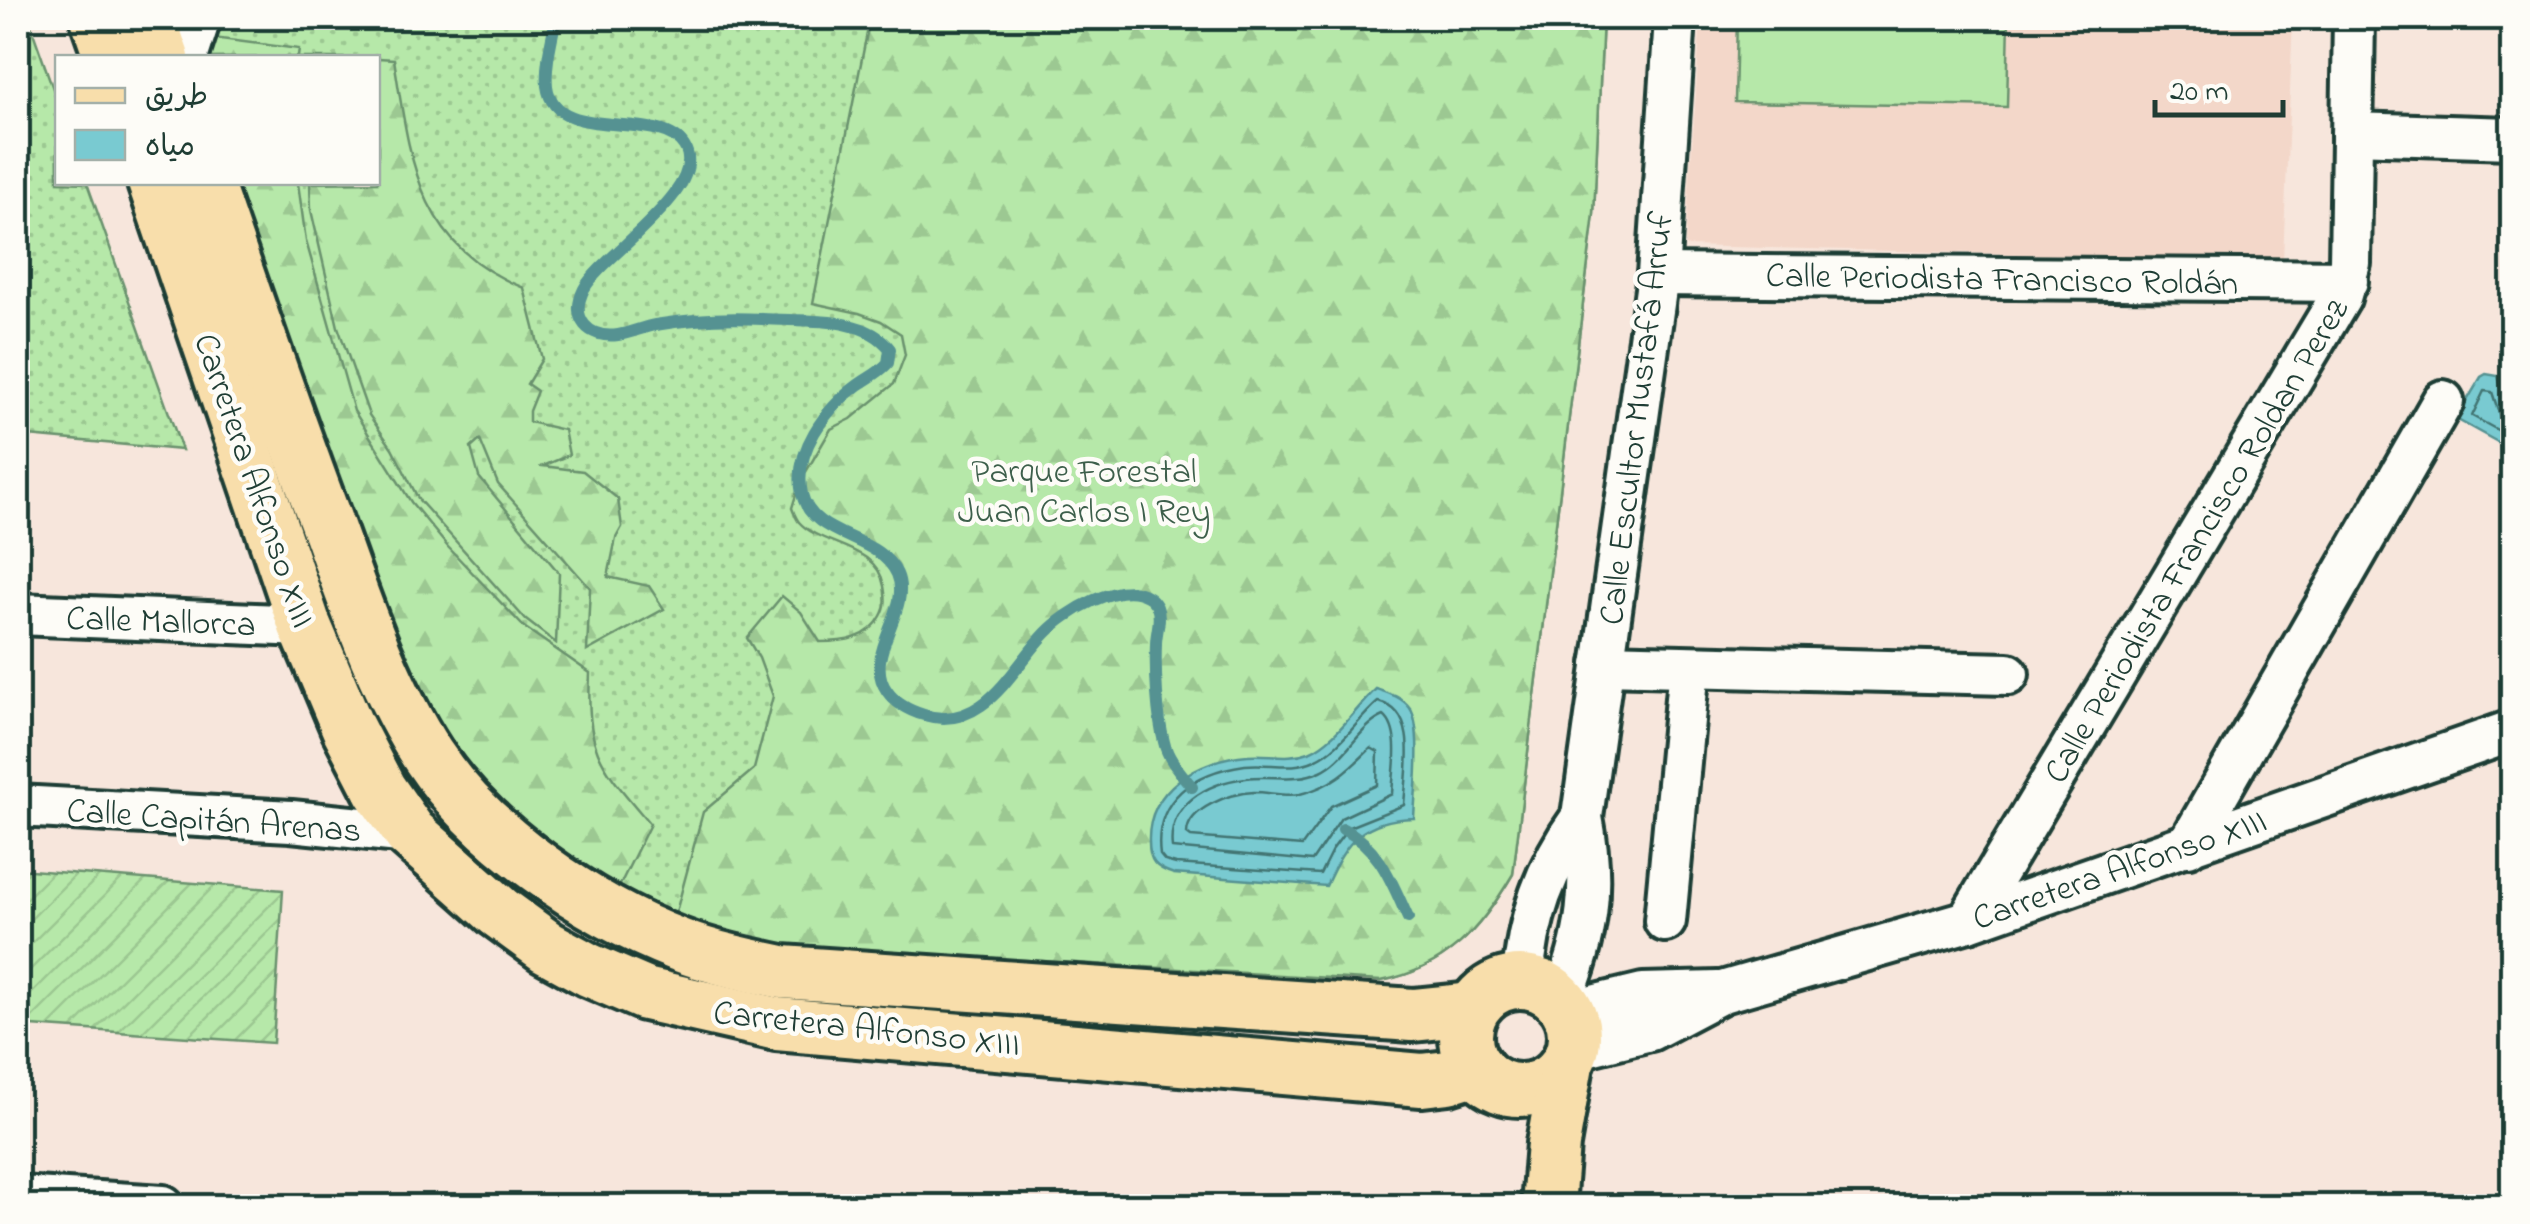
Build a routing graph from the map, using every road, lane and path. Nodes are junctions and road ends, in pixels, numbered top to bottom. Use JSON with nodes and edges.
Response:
{"nodes":[{"id":1,"x":97,"y":18,"type":"edge"},
{"id":2,"x":149,"y":18,"type":"edge"},
{"id":3,"x":200,"y":18,"type":"edge"},
{"id":4,"x":1675,"y":18,"type":"edge"},
{"id":5,"x":2354,"y":18,"type":"edge"},
{"id":6,"x":110,"y":55,"type":"edge"},
{"id":7,"x":162,"y":55,"type":"edge"},
{"id":8,"x":187,"y":55,"type":"edge"},
{"id":9,"x":2352,"y":133,"type":"junction"},
{"id":10,"x":2512,"y":138,"type":"edge"},
{"id":11,"x":155,"y":185,"type":"edge"},
{"id":12,"x":207,"y":185,"type":"edge"},
{"id":13,"x":1658,"y":275,"type":"junction"},
{"id":14,"x":2346,"y":281,"type":"junction"},
{"id":15,"x":2443,"y":401,"type":"dead end"},
{"id":16,"x":18,"y":614,"type":"edge"},
{"id":17,"x":304,"y":626,"type":"junction"},
{"id":18,"x":1603,"y":664,"type":"junction"},
{"id":19,"x":1689,"y":667,"type":"junction"},
{"id":20,"x":2008,"y":674,"type":"dead end"},
{"id":21,"x":2512,"y":731,"type":"edge"},
{"id":22,"x":18,"y":806,"type":"edge"},
{"id":23,"x":1582,"y":818,"type":"junction"},
{"id":24,"x":410,"y":833,"type":"junction"},
{"id":25,"x":2188,"y":846,"type":"junction"},
{"id":26,"x":1666,"y":920,"type":"dead end"},
{"id":27,"x":1968,"y":922,"type":"junction"},
{"id":28,"x":1472,"y":1009,"type":"junction"},
{"id":29,"x":1558,"y":1021,"type":"junction"},
{"id":30,"x":1477,"y":1068,"type":"junction"},
{"id":31,"x":1522,"y":1092,"type":"junction"},
{"id":32,"x":1548,"y":1196,"type":"edge"},
{"id":33,"x":18,"y":1197,"type":"edge"},
{"id":34,"x":162,"y":1206,"type":"edge"}],
"edges":[{"from":1,"to":6,"type":"main road"},
{"from":2,"to":7,"type":"main road"},
{"from":3,"to":8,"type":"street"},
{"from":4,"to":13,"type":"street","name":"Calle Escultor Mustafá Arruf"},
{"from":5,"to":9,"type":"street","name":"Calle Periodista Francisco Roldan Perez"},
{"from":9,"to":10,"type":"street"},
{"from":9,"to":14,"type":"street","name":"Calle Periodista Francisco Roldan Perez"},
{"from":11,"to":17,"type":"main road","name":"Carretera Alfonso XIII"},
{"from":12,"to":28,"type":"main road","name":"Carretera Alfonso XIII"},
{"from":13,"to":14,"type":"street","name":"Calle Periodista Francisco Roldán"},
{"from":13,"to":18,"type":"street","name":"Calle Escultor Mustafá Arruf"},
{"from":14,"to":27,"type":"street","name":"Calle Periodista Francisco Roldan Perez"},
{"from":15,"to":25,"type":"street"},
{"from":16,"to":17,"type":"street","name":"Calle Mallorca"},
{"from":17,"to":24,"type":"main road","name":"Carretera Alfonso XIII"},
{"from":18,"to":19,"type":"street"},
{"from":18,"to":23,"type":"street","name":"Calle Escultor Mustafá Arruf"},
{"from":19,"to":20,"type":"street"},
{"from":19,"to":26,"type":"street"},
{"from":21,"to":25,"type":"street","name":"Carretera Alfonso XIII"},
{"from":22,"to":24,"type":"street","name":"Calle Capitán Arenas"},
{"from":23,"to":29,"type":"street","name":"Calle Escultor Mustafá Arruf"},
{"from":23,"to":29,"type":"street","name":"Calle Escultor Mustafá Arruf"},
{"from":24,"to":30,"type":"main road","name":"Carretera Alfonso XIII"},
{"from":25,"to":27,"type":"street","name":"Carretera Alfonso XIII"},
{"from":27,"to":29,"type":"street","name":"Carretera Alfonso XIII"},
{"from":28,"to":29,"type":"main road"},
{"from":28,"to":30,"type":"main road"},
{"from":29,"to":31,"type":"main road"},
{"from":29,"to":32,"type":"main road"},
{"from":30,"to":31,"type":"main road"},
{"from":31,"to":32,"type":"main road"},
{"from":33,"to":34,"type":"street"}]}
